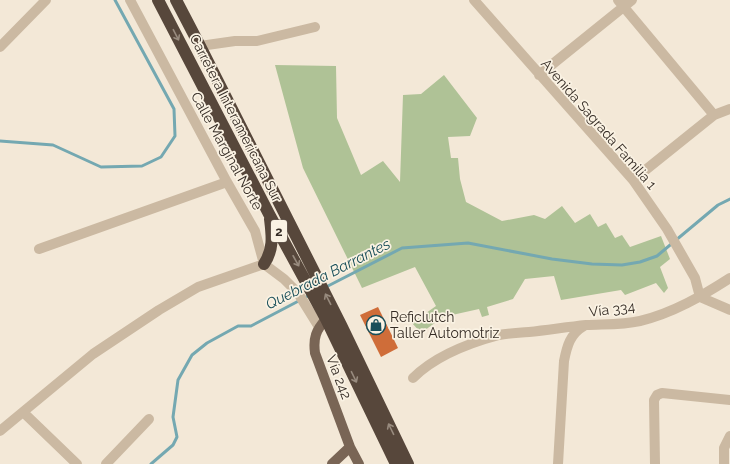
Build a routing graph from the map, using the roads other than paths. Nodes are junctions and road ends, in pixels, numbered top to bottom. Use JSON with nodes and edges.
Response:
{"nodes":[{"id":1,"x":46,"y":0,"type":"edge"},
{"id":2,"x":130,"y":0,"type":"edge"},
{"id":3,"x":158,"y":0,"type":"edge"},
{"id":4,"x":176,"y":0,"type":"edge"},
{"id":5,"x":474,"y":0,"type":"edge"},
{"id":6,"x":632,"y":0,"type":"edge"},
{"id":7,"x":621,"y":3,"type":"edge"},
{"id":8,"x":315,"y":27,"type":"dead end"},
{"id":9,"x":200,"y":46,"type":"junction"},
{"id":10,"x":0,"y":47,"type":"edge"},
{"id":11,"x":539,"y":75,"type":"junction"},
{"id":12,"x":730,"y":109,"type":"edge"},
{"id":13,"x":714,"y":114,"type":"junction"},
{"id":14,"x":633,"y":180,"type":"junction"},
{"id":15,"x":227,"y":182,"type":"junction"},
{"id":16,"x":269,"y":214,"type":"junction"},
{"id":17,"x":39,"y":249,"type":"dead end"},
{"id":18,"x":264,"y":264,"type":"junction"},
{"id":19,"x":730,"y":278,"type":"edge"},
{"id":20,"x":700,"y":297,"type":"junction"},
{"id":21,"x":730,"y":310,"type":"edge"},
{"id":22,"x":322,"y":323,"type":"junction"},
{"id":23,"x":341,"y":325,"type":"junction"},
{"id":24,"x":586,"y":326,"type":"junction"},
{"id":25,"x":413,"y":378,"type":"dead end"},
{"id":26,"x":730,"y":400,"type":"edge"},
{"id":27,"x":24,"y":413,"type":"junction"},
{"id":28,"x":149,"y":419,"type":"dead end"},
{"id":29,"x":0,"y":431,"type":"edge"},
{"id":30,"x":730,"y":436,"type":"edge"},
{"id":31,"x":350,"y":447,"type":"junction"},
{"id":32,"x":77,"y":464,"type":"edge"},
{"id":33,"x":106,"y":464,"type":"edge"},
{"id":34,"x":332,"y":464,"type":"edge"},
{"id":35,"x":359,"y":464,"type":"edge"},
{"id":36,"x":396,"y":464,"type":"edge"},
{"id":37,"x":408,"y":464,"type":"edge"},
{"id":38,"x":558,"y":464,"type":"edge"},
{"id":39,"x":654,"y":464,"type":"edge"},
{"id":40,"x":724,"y":464,"type":"edge"}],
"edges":[{"from":1,"to":10,"type":"street"},
{"from":2,"to":15,"type":"street","name":"Calle Marginal Norte"},
{"from":3,"to":16,"type":"highway","name":"Carretera Interamericana Sur","number":"2","one_way":true},
{"from":4,"to":9,"type":"highway","name":"Carretera Interamericana Sur","number":"2"},
{"from":5,"to":11,"type":"street","name":"Avenida Sagrada Familia 1"},
{"from":6,"to":7,"type":"street"},
{"from":7,"to":11,"type":"street"},
{"from":7,"to":13,"type":"street"},
{"from":8,"to":9,"type":"street"},
{"from":23,"to":9,"type":"highway","name":"Carretera Interamericana Sur","number":"2","one_way":true},
{"from":11,"to":14,"type":"street","name":"Avenida Sagrada Familia 1"},
{"from":12,"to":13,"type":"street"},
{"from":13,"to":14,"type":"street"},
{"from":14,"to":20,"type":"street","name":"Avenida Sagrada Familia 1"},
{"from":15,"to":17,"type":"street"},
{"from":15,"to":18,"type":"street","name":"Calle Marginal Norte"},
{"from":16,"to":18,"type":"highway"},
{"from":16,"to":22,"type":"highway","name":"Carretera Interamericana Sur","number":"2","one_way":true},
{"from":18,"to":22,"type":"street"},
{"from":18,"to":27,"type":"street"},
{"from":19,"to":20,"type":"street","name":"Vía 334"},
{"from":20,"to":21,"type":"street"},
{"from":20,"to":24,"type":"street","name":"Vía 334"},
{"from":22,"to":23,"type":"main road"},
{"from":22,"to":31,"type":"main road","name":"Vía 242"},
{"from":22,"to":36,"type":"highway","name":"Carretera Interamericana Sur","number":"2","one_way":true},
{"from":37,"to":23,"type":"highway","name":"Carretera Interamericana Sur","number":"2","one_way":true},
{"from":24,"to":25,"type":"street"},
{"from":24,"to":38,"type":"street","name":"Vía 334"},
{"from":26,"to":39,"type":"street"},
{"from":27,"to":29,"type":"street"},
{"from":27,"to":32,"type":"street"},
{"from":28,"to":33,"type":"street"},
{"from":30,"to":40,"type":"street"},
{"from":31,"to":34,"type":"main road"},
{"from":31,"to":35,"type":"main road","name":"Vía 242"}]}
